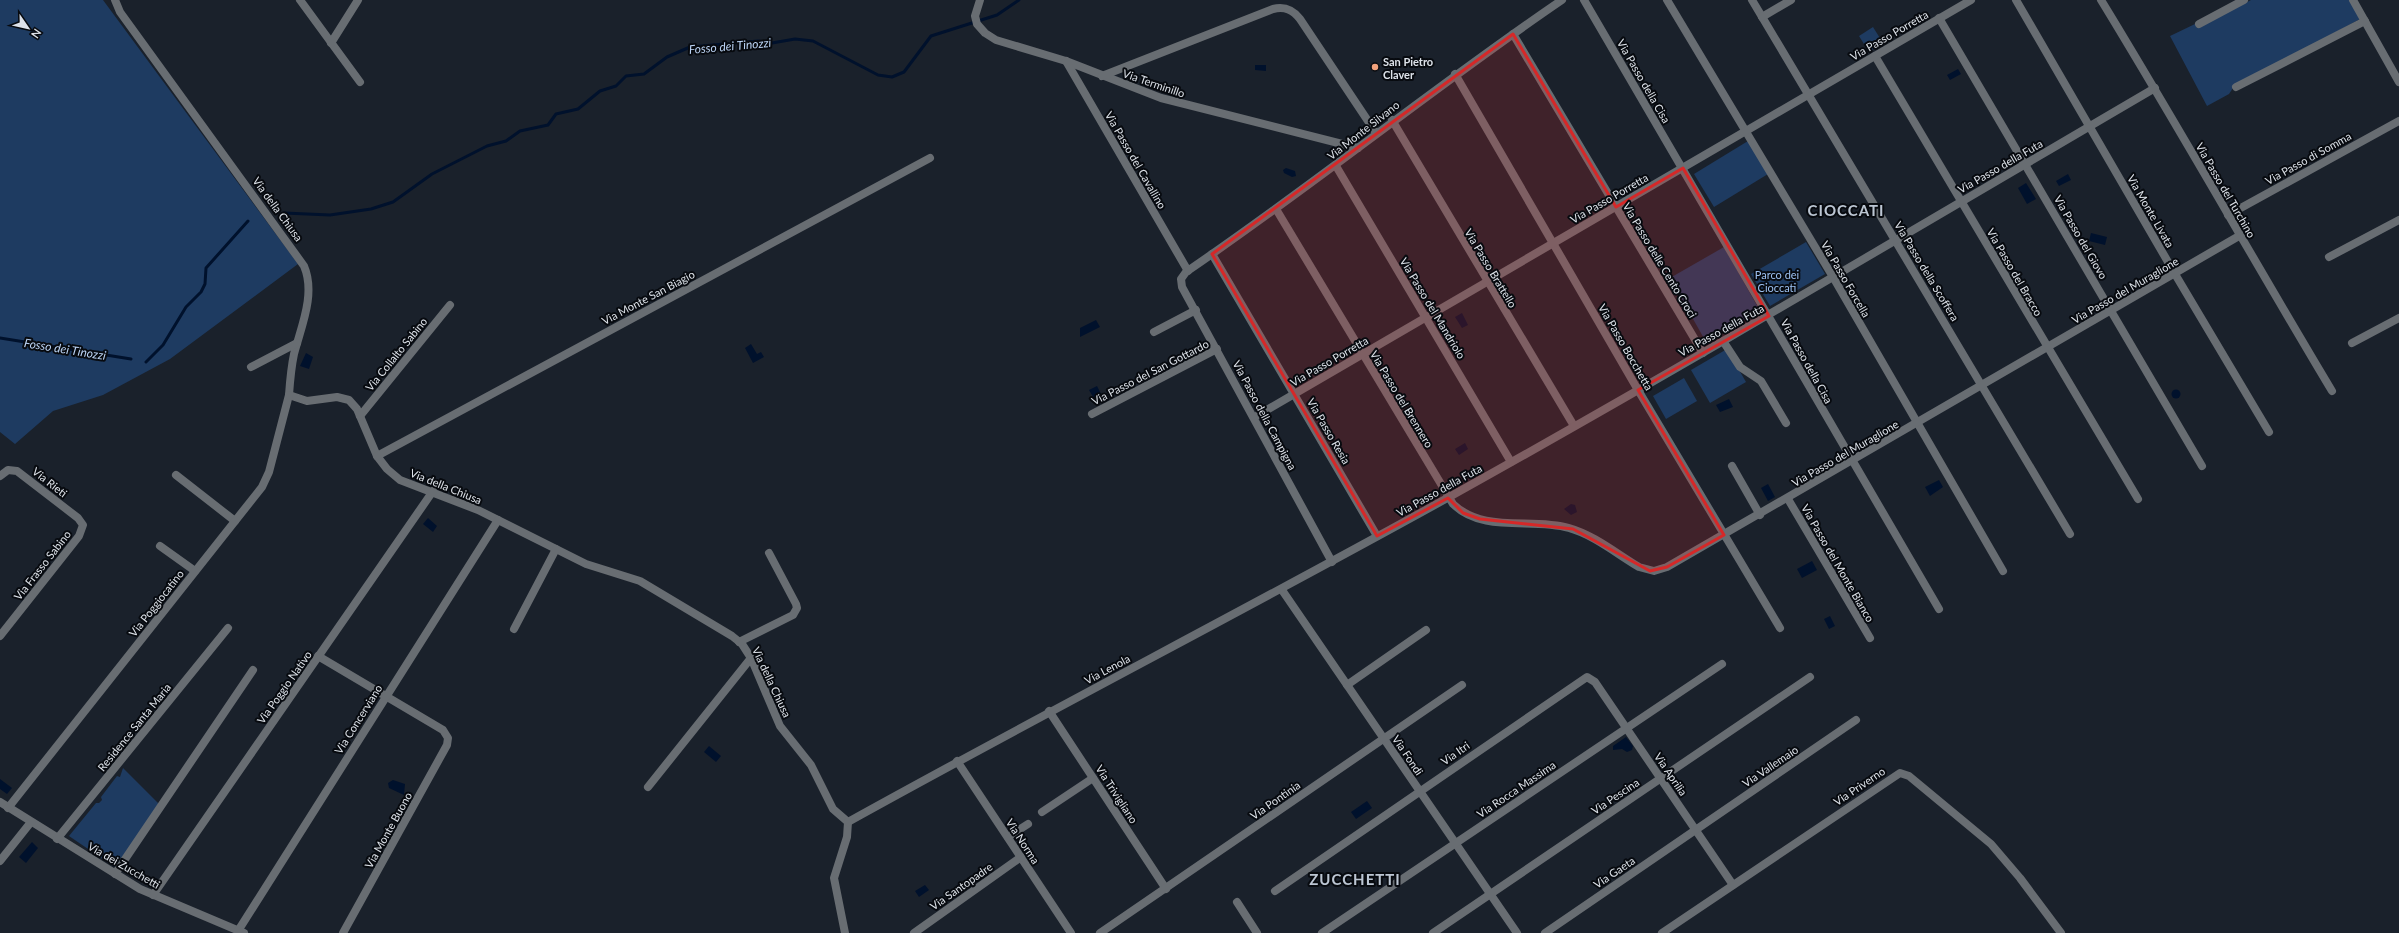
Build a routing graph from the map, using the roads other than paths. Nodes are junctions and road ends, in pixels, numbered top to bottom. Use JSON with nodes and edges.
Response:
{"nodes":[{"id":1,"x":115,"y":0,"type":"edge"},
{"id":2,"x":300,"y":0,"type":"edge"},
{"id":3,"x":358,"y":0,"type":"edge"},
{"id":4,"x":980,"y":0,"type":"edge"},
{"id":5,"x":1562,"y":0,"type":"edge"},
{"id":6,"x":1584,"y":0,"type":"edge"},
{"id":7,"x":1667,"y":0,"type":"edge"},
{"id":8,"x":1752,"y":0,"type":"edge"},
{"id":9,"x":1791,"y":0,"type":"edge"},
{"id":10,"x":1971,"y":0,"type":"edge"},
{"id":11,"x":2016,"y":0,"type":"edge"},
{"id":12,"x":2101,"y":0,"type":"edge"},
{"id":13,"x":2244,"y":0,"type":"edge"},
{"id":14,"x":2353,"y":0,"type":"edge"},
{"id":15,"x":1762,"y":18,"type":"junction"},
{"id":16,"x":1939,"y":18,"type":"junction"},
{"id":17,"x":2365,"y":21,"type":"junction"},
{"id":18,"x":2199,"y":24,"type":"dead end"},
{"id":19,"x":1513,"y":34,"type":"junction"},
{"id":20,"x":332,"y":43,"type":"junction"},
{"id":21,"x":1875,"y":56,"type":"junction"},
{"id":22,"x":1066,"y":61,"type":"junction"},
{"id":23,"x":1455,"y":74,"type":"junction"},
{"id":24,"x":1102,"y":76,"type":"junction"},
{"id":25,"x":360,"y":82,"type":"dead end"},
{"id":26,"x":2399,"y":82,"type":"edge"},
{"id":27,"x":2236,"y":87,"type":"dead end"},
{"id":28,"x":2155,"y":88,"type":"junction"},
{"id":29,"x":1809,"y":94,"type":"junction"},
{"id":30,"x":1392,"y":120,"type":"junction"},
{"id":31,"x":2399,"y":121,"type":"edge"},
{"id":32,"x":2090,"y":127,"type":"junction"},
{"id":33,"x":1746,"y":131,"type":"junction"},
{"id":34,"x":1376,"y":133,"type":"junction"},
{"id":35,"x":1358,"y":148,"type":"junction"},
{"id":36,"x":930,"y":158,"type":"dead end"},
{"id":37,"x":2026,"y":164,"type":"junction"},
{"id":38,"x":1336,"y":166,"type":"junction"},
{"id":39,"x":1682,"y":168,"type":"junction"},
{"id":40,"x":1961,"y":202,"type":"junction"},
{"id":41,"x":1616,"y":207,"type":"junction"},
{"id":42,"x":1276,"y":209,"type":"junction"},
{"id":43,"x":2228,"y":215,"type":"junction"},
{"id":44,"x":2399,"y":220,"type":"edge"},
{"id":45,"x":2239,"y":236,"type":"junction"},
{"id":46,"x":1896,"y":240,"type":"junction"},
{"id":47,"x":1554,"y":242,"type":"junction"},
{"id":48,"x":1212,"y":254,"type":"junction"},
{"id":49,"x":2329,"y":257,"type":"dead end"},
{"id":50,"x":1188,"y":271,"type":"junction"},
{"id":51,"x":2175,"y":274,"type":"junction"},
{"id":52,"x":1833,"y":277,"type":"junction"},
{"id":53,"x":1181,"y":278,"type":"joint"},
{"id":54,"x":1486,"y":282,"type":"junction"},
{"id":55,"x":450,"y":305,"type":"dead end"},
{"id":56,"x":1196,"y":310,"type":"junction"},
{"id":57,"x":2111,"y":312,"type":"junction"},
{"id":58,"x":1769,"y":316,"type":"junction"},
{"id":59,"x":1425,"y":317,"type":"junction"},
{"id":60,"x":2399,"y":318,"type":"edge"},
{"id":61,"x":1154,"y":332,"type":"dead end"},
{"id":62,"x":1723,"y":341,"type":"junction"},
{"id":63,"x":297,"y":343,"type":"junction"},
{"id":64,"x":2352,"y":343,"type":"dead end"},
{"id":65,"x":2047,"y":348,"type":"junction"},
{"id":66,"x":1218,"y":349,"type":"junction"},
{"id":67,"x":1702,"y":353,"type":"junction"},
{"id":68,"x":1363,"y":355,"type":"junction"},
{"id":69,"x":251,"y":367,"type":"dead end"},
{"id":70,"x":1983,"y":386,"type":"junction"},
{"id":71,"x":1638,"y":390,"type":"junction"},
{"id":72,"x":2332,"y":391,"type":"dead end"},
{"id":73,"x":1294,"y":393,"type":"junction"},
{"id":74,"x":289,"y":395,"type":"junction"},
{"id":75,"x":1092,"y":414,"type":"dead end"},
{"id":76,"x":1258,"y":415,"type":"dead end"},
{"id":77,"x":360,"y":416,"type":"junction"},
{"id":78,"x":1786,"y":423,"type":"dead end"},
{"id":79,"x":1916,"y":424,"type":"junction"},
{"id":80,"x":1574,"y":426,"type":"junction"},
{"id":81,"x":2269,"y":432,"type":"dead end"},
{"id":82,"x":376,"y":456,"type":"junction"},
{"id":83,"x":1511,"y":462,"type":"junction"},
{"id":84,"x":1851,"y":462,"type":"junction"},
{"id":85,"x":1732,"y":466,"type":"dead end"},
{"id":86,"x":2202,"y":466,"type":"dead end"},
{"id":87,"x":176,"y":475,"type":"dead end"},
{"id":88,"x":0,"y":476,"type":"edge"},
{"id":89,"x":433,"y":491,"type":"junction"},
{"id":90,"x":1448,"y":498,"type":"junction"},
{"id":91,"x":1788,"y":499,"type":"junction"},
{"id":92,"x":2138,"y":499,"type":"dead end"},
{"id":93,"x":1760,"y":515,"type":"junction"},
{"id":94,"x":235,"y":520,"type":"junction"},
{"id":95,"x":498,"y":520,"type":"junction"},
{"id":96,"x":83,"y":525,"type":"joint"},
{"id":97,"x":2070,"y":534,"type":"dead end"},
{"id":98,"x":1724,"y":535,"type":"junction"},
{"id":99,"x":1377,"y":536,"type":"junction"},
{"id":100,"x":160,"y":546,"type":"dead end"},
{"id":101,"x":556,"y":549,"type":"junction"},
{"id":102,"x":769,"y":553,"type":"dead end"},
{"id":103,"x":1332,"y":562,"type":"junction"},
{"id":104,"x":195,"y":571,"type":"junction"},
{"id":105,"x":2003,"y":571,"type":"dead end"},
{"id":106,"x":1282,"y":590,"type":"junction"},
{"id":107,"x":1938,"y":609,"type":"dead end"},
{"id":108,"x":228,"y":628,"type":"dead end"},
{"id":109,"x":1780,"y":628,"type":"dead end"},
{"id":110,"x":514,"y":630,"type":"dead end"},
{"id":111,"x":1426,"y":630,"type":"dead end"},
{"id":112,"x":0,"y":636,"type":"edge"},
{"id":113,"x":1870,"y":638,"type":"dead end"},
{"id":114,"x":739,"y":642,"type":"junction"},
{"id":115,"x":318,"y":656,"type":"junction"},
{"id":116,"x":751,"y":658,"type":"junction"},
{"id":117,"x":1722,"y":664,"type":"dead end"},
{"id":118,"x":253,"y":670,"type":"dead end"},
{"id":119,"x":1810,"y":676,"type":"dead end"},
{"id":120,"x":1589,"y":678,"type":"joint"},
{"id":121,"x":1347,"y":685,"type":"junction"},
{"id":122,"x":1462,"y":685,"type":"dead end"},
{"id":123,"x":385,"y":696,"type":"junction"},
{"id":124,"x":1049,"y":711,"type":"junction"},
{"id":125,"x":1856,"y":720,"type":"dead end"},
{"id":126,"x":1626,"y":728,"type":"junction"},
{"id":127,"x":1384,"y":739,"type":"junction"},
{"id":128,"x":958,"y":761,"type":"junction"},
{"id":129,"x":1093,"y":778,"type":"junction"},
{"id":130,"x":1661,"y":778,"type":"junction"},
{"id":131,"x":648,"y":787,"type":"dead end"},
{"id":132,"x":1420,"y":791,"type":"junction"},
{"id":133,"x":0,"y":802,"type":"edge"},
{"id":134,"x":8,"y":808,"type":"junction"},
{"id":135,"x":1042,"y":812,"type":"dead end"},
{"id":136,"x":31,"y":822,"type":"junction"},
{"id":137,"x":848,"y":822,"type":"junction"},
{"id":138,"x":1028,"y":824,"type":"dead end"},
{"id":139,"x":1696,"y":830,"type":"junction"},
{"id":140,"x":1008,"y":837,"type":"junction"},
{"id":141,"x":57,"y":839,"type":"junction"},
{"id":142,"x":1456,"y":843,"type":"junction"},
{"id":143,"x":1021,"y":857,"type":"junction"},
{"id":144,"x":0,"y":861,"type":"edge"},
{"id":145,"x":115,"y":874,"type":"junction"},
{"id":146,"x":1733,"y":885,"type":"junction"},
{"id":147,"x":1166,"y":889,"type":"junction"},
{"id":148,"x":1275,"y":891,"type":"dead end"},
{"id":149,"x":1490,"y":894,"type":"junction"},
{"id":150,"x":153,"y":895,"type":"junction"},
{"id":151,"x":1237,"y":902,"type":"dead end"},
{"id":152,"x":241,"y":932,"type":"edge"},
{"id":153,"x":343,"y":933,"type":"edge"},
{"id":154,"x":845,"y":933,"type":"edge"},
{"id":155,"x":914,"y":933,"type":"edge"},
{"id":156,"x":1071,"y":933,"type":"edge"},
{"id":157,"x":1100,"y":933,"type":"edge"},
{"id":158,"x":1257,"y":933,"type":"edge"},
{"id":159,"x":1322,"y":933,"type":"edge"},
{"id":160,"x":1434,"y":933,"type":"edge"},
{"id":161,"x":1517,"y":933,"type":"edge"},
{"id":162,"x":1545,"y":933,"type":"edge"},
{"id":163,"x":1662,"y":933,"type":"edge"},
{"id":164,"x":2061,"y":933,"type":"edge"}],
"edges":[{"from":1,"to":63,"type":"street","name":"Via della Chiusa"},
{"from":2,"to":20,"type":"street"},
{"from":3,"to":20,"type":"street"},
{"from":4,"to":22,"type":"street","name":"Via Terminillo"},
{"from":5,"to":19,"type":"street","name":"Via Monte Silvano"},
{"from":6,"to":39,"type":"street","name":"Via Passo della Cisa"},
{"from":7,"to":33,"type":"street","name":"Via Passo Forcella"},
{"from":8,"to":15,"type":"street","name":"Via Passo della Scoffera"},
{"from":9,"to":15,"type":"street"},
{"from":10,"to":16,"type":"street","name":"Via Passo Porretta"},
{"from":11,"to":32,"type":"street","name":"Via Monte Livata"},
{"from":12,"to":28,"type":"street","name":"Via Passo del Turchino"},
{"from":13,"to":18,"type":"street"},
{"from":14,"to":17,"type":"street"},
{"from":15,"to":29,"type":"street","name":"Via Passo della Scoffera"},
{"from":16,"to":21,"type":"street","name":"Via Passo Porretta"},
{"from":16,"to":37,"type":"street","name":"Via Passo del Giovo"},
{"from":17,"to":26,"type":"street"},
{"from":17,"to":27,"type":"street"},
{"from":19,"to":23,"type":"street","name":"Via Monte Silvano"},
{"from":19,"to":41,"type":"street","name":"Via Passo delle Cento Croci"},
{"from":20,"to":25,"type":"street"},
{"from":21,"to":29,"type":"street","name":"Via Passo Porretta"},
{"from":21,"to":40,"type":"street","name":"Via Passo del Bracco"},
{"from":22,"to":24,"type":"street","name":"Via Terminillo"},
{"from":22,"to":50,"type":"street","name":"Via Passo del Cavallino"},
{"from":23,"to":30,"type":"street","name":"Via Monte Silvano"},
{"from":23,"to":47,"type":"street","name":"Via Passo Bocchetta"},
{"from":24,"to":34,"type":"street"},
{"from":24,"to":35,"type":"street","name":"Via Terminillo"},
{"from":28,"to":32,"type":"street","name":"Via Passo della Futa"},
{"from":28,"to":43,"type":"street","name":"Via Passo del Turchino"},
{"from":29,"to":33,"type":"street","name":"Via Passo Porretta"},
{"from":29,"to":46,"type":"street","name":"Via Passo della Scoffera"},
{"from":30,"to":34,"type":"street","name":"Via Monte Silvano"},
{"from":30,"to":54,"type":"street","name":"Via Passo Brattello"},
{"from":31,"to":43,"type":"street","name":"Via Passo di Somma"},
{"from":32,"to":37,"type":"street","name":"Via Passo della Futa"},
{"from":32,"to":51,"type":"street","name":"Via Monte Livata"},
{"from":33,"to":39,"type":"street","name":"Via Passo Porretta"},
{"from":33,"to":52,"type":"street","name":"Via Passo Forcella"},
{"from":34,"to":35,"type":"street","name":"Via Monte Silvano"},
{"from":35,"to":38,"type":"street","name":"Via Monte Silvano"},
{"from":36,"to":82,"type":"street","name":"Via Monte San Biagio"},
{"from":37,"to":40,"type":"street","name":"Via Passo della Futa"},
{"from":37,"to":57,"type":"street","name":"Via Passo del Giovo"},
{"from":38,"to":42,"type":"street","name":"Via Monte Silvano"},
{"from":38,"to":59,"type":"street","name":"Via Passo del Mandriolo"},
{"from":39,"to":41,"type":"street","name":"Via Passo Porretta"},
{"from":39,"to":58,"type":"street","name":"Via Passo della Cisa"},
{"from":40,"to":46,"type":"street","name":"Via Passo della Futa"},
{"from":40,"to":65,"type":"street","name":"Via Passo del Bracco"},
{"from":41,"to":47,"type":"street","name":"Via Passo Porretta"},
{"from":41,"to":67,"type":"street","name":"Via Passo delle Cento Croci"},
{"from":42,"to":48,"type":"street","name":"Via Monte Silvano"},
{"from":42,"to":68,"type":"street","name":"Via Passo del Brennero"},
{"from":43,"to":45,"type":"street","name":"Via Passo del Turchino"},
{"from":44,"to":49,"type":"street"},
{"from":45,"to":51,"type":"street","name":"Via Passo del Muraglione"},
{"from":45,"to":72,"type":"street","name":"Via Passo del Turchino"},
{"from":46,"to":52,"type":"street","name":"Via Passo della Futa"},
{"from":46,"to":70,"type":"street","name":"Via Passo della Scoffera"},
{"from":47,"to":54,"type":"street","name":"Via Passo Porretta"},
{"from":47,"to":71,"type":"street","name":"Via Passo Bocchetta"},
{"from":48,"to":50,"type":"street","name":"Via Monte Silvano"},
{"from":48,"to":73,"type":"street","name":"Via Passo Resia"},
{"from":50,"to":53,"type":"street","name":"Via Monte Silvano"},
{"from":51,"to":57,"type":"street","name":"Via Passo del Muraglione"},
{"from":51,"to":81,"type":"street","name":"Via Monte Livata"},
{"from":52,"to":58,"type":"street","name":"Via Passo della Futa"},
{"from":52,"to":79,"type":"street","name":"Via Passo Forcella"},
{"from":53,"to":56,"type":"street","name":"Via Passo della Campigna"},
{"from":54,"to":59,"type":"street","name":"Via Passo Porretta"},
{"from":54,"to":80,"type":"street","name":"Via Passo Brattello"},
{"from":55,"to":77,"type":"street","name":"Via Collalto Sabino"},
{"from":56,"to":61,"type":"street"},
{"from":56,"to":66,"type":"street","name":"Via Passo della Campigna"},
{"from":57,"to":65,"type":"street","name":"Via Passo del Muraglione"},
{"from":57,"to":86,"type":"street","name":"Via Passo del Giovo"},
{"from":58,"to":62,"type":"street","name":"Via Passo della Futa"},
{"from":58,"to":84,"type":"street","name":"Via Passo della Cisa"},
{"from":59,"to":68,"type":"street","name":"Via Passo Porretta"},
{"from":59,"to":83,"type":"street","name":"Via Passo del Mandriolo"},
{"from":60,"to":64,"type":"street"},
{"from":62,"to":67,"type":"street","name":"Via Passo della Futa"},
{"from":62,"to":78,"type":"street"},
{"from":63,"to":69,"type":"street"},
{"from":63,"to":74,"type":"street","name":"Via della Chiusa"},
{"from":65,"to":70,"type":"street","name":"Via Passo del Muraglione"},
{"from":65,"to":92,"type":"street","name":"Via Passo del Bracco"},
{"from":66,"to":75,"type":"street","name":"Via Passo del San Gottardo"},
{"from":66,"to":103,"type":"street","name":"Via Passo della Campigna"},
{"from":67,"to":71,"type":"street","name":"Via Passo della Futa"},
{"from":68,"to":73,"type":"street","name":"Via Passo Porretta"},
{"from":68,"to":90,"type":"street","name":"Via Passo del Brennero"},
{"from":70,"to":79,"type":"street","name":"Via Passo del Muraglione"},
{"from":70,"to":97,"type":"street","name":"Via Passo della Scoffera"},
{"from":71,"to":80,"type":"street","name":"Via Passo della Futa"},
{"from":71,"to":98,"type":"street","name":"Via Passo Bocchetta"},
{"from":73,"to":76,"type":"street","name":"Via Passo Porretta"},
{"from":73,"to":99,"type":"street","name":"Via Passo Resia"},
{"from":74,"to":77,"type":"street","name":"Via della Chiusa"},
{"from":74,"to":94,"type":"street","name":"Via Poggiocatino"},
{"from":77,"to":82,"type":"street","name":"Via della Chiusa"},
{"from":79,"to":84,"type":"street","name":"Via Passo del Muraglione"},
{"from":79,"to":105,"type":"street","name":"Via Passo Forcella"},
{"from":80,"to":83,"type":"street","name":"Via Passo della Futa"},
{"from":82,"to":89,"type":"street","name":"Via della Chiusa"},
{"from":83,"to":90,"type":"street","name":"Via Passo della Futa"},
{"from":84,"to":91,"type":"street","name":"Via Passo del Muraglione"},
{"from":84,"to":107,"type":"street","name":"Via Passo della Cisa"},
{"from":85,"to":93,"type":"street"},
{"from":87,"to":94,"type":"street"},
{"from":88,"to":96,"type":"street","name":"Via Rieti"},
{"from":89,"to":95,"type":"street","name":"Via della Chiusa"},
{"from":89,"to":115,"type":"street","name":"Via Poggio Nativo"},
{"from":90,"to":98,"type":"street","name":"Via Passo del Muraglione"},
{"from":90,"to":99,"type":"street","name":"Via Passo della Futa"},
{"from":91,"to":93,"type":"street","name":"Via Passo del Muraglione"},
{"from":91,"to":113,"type":"street","name":"Via Passo del Monte Bianco"},
{"from":93,"to":98,"type":"street","name":"Via Passo del Muraglione"},
{"from":94,"to":104,"type":"street","name":"Via Poggiocatino"},
{"from":95,"to":101,"type":"street","name":"Via della Chiusa"},
{"from":95,"to":123,"type":"street","name":"Via Concerviano"},
{"from":96,"to":112,"type":"street","name":"Via Frasso Sabino"},
{"from":98,"to":109,"type":"street","name":"Via Passo Bocchetta"},
{"from":99,"to":103,"type":"street","name":"Via Lenola"},
{"from":100,"to":104,"type":"street"},
{"from":101,"to":110,"type":"street"},
{"from":101,"to":114,"type":"street","name":"Via della Chiusa"},
{"from":102,"to":114,"type":"street"},
{"from":103,"to":106,"type":"street","name":"Via Lenola"},
{"from":104,"to":134,"type":"street","name":"Via Poggiocatino"},
{"from":106,"to":121,"type":"street","name":"Via Fondi"},
{"from":106,"to":124,"type":"street","name":"Via Lenola"},
{"from":108,"to":141,"type":"street","name":"Residence Santa Maria"},
{"from":111,"to":121,"type":"street"},
{"from":114,"to":116,"type":"street","name":"Via della Chiusa"},
{"from":115,"to":123,"type":"street"},
{"from":115,"to":150,"type":"street","name":"Via Poggio Nativo"},
{"from":116,"to":131,"type":"street"},
{"from":116,"to":137,"type":"street","name":"Via della Chiusa"},
{"from":117,"to":126,"type":"street","name":"Via Rocca Massima"},
{"from":118,"to":145,"type":"street"},
{"from":119,"to":130,"type":"street","name":"Via Pescina"},
{"from":120,"to":126,"type":"street","name":"Via Aprilia"},
{"from":120,"to":132,"type":"street","name":"Via Itri"},
{"from":121,"to":127,"type":"street","name":"Via Fondi"},
{"from":122,"to":127,"type":"street","name":"Via Pontinia"},
{"from":123,"to":152,"type":"street","name":"Via Concerviano"},
{"from":123,"to":153,"type":"street","name":"Via Monte Buono"},
{"from":124,"to":128,"type":"street","name":"Via Lenola"},
{"from":124,"to":129,"type":"street","name":"Via Trivigliano"},
{"from":125,"to":139,"type":"street","name":"Via Vallemaio"},
{"from":126,"to":130,"type":"street","name":"Via Aprilia"},
{"from":126,"to":142,"type":"street","name":"Via Rocca Massima"},
{"from":127,"to":132,"type":"street","name":"Via Fondi"},
{"from":127,"to":147,"type":"street","name":"Via Pontinia"},
{"from":128,"to":137,"type":"street","name":"Via Lenola"},
{"from":128,"to":140,"type":"street","name":"Via Norma"},
{"from":129,"to":135,"type":"street"},
{"from":129,"to":147,"type":"street","name":"Via Trivigliano"},
{"from":130,"to":139,"type":"street","name":"Via Aprilia"},
{"from":130,"to":149,"type":"street","name":"Via Pescina"},
{"from":132,"to":142,"type":"street","name":"Via Fondi"},
{"from":132,"to":148,"type":"street","name":"Via Itri"},
{"from":133,"to":134,"type":"street","name":"Via dei Zucchetti"},
{"from":134,"to":136,"type":"street","name":"Via dei Zucchetti"},
{"from":136,"to":141,"type":"street","name":"Via dei Zucchetti"},
{"from":136,"to":144,"type":"street"},
{"from":137,"to":154,"type":"street"},
{"from":138,"to":140,"type":"street"},
{"from":139,"to":146,"type":"street","name":"Via Aprilia"},
{"from":139,"to":162,"type":"street","name":"Via Gaeta"},
{"from":140,"to":143,"type":"street","name":"Via Norma"},
{"from":141,"to":145,"type":"street","name":"Via dei Zucchetti"},
{"from":142,"to":149,"type":"street","name":"Via Fondi"},
{"from":142,"to":159,"type":"street","name":"Via Rocca Massima"},
{"from":143,"to":155,"type":"street","name":"Via Santopadre"},
{"from":143,"to":156,"type":"street","name":"Via Norma"},
{"from":145,"to":150,"type":"street","name":"Via dei Zucchetti"},
{"from":146,"to":163,"type":"street","name":"Via Priverno"},
{"from":146,"to":164,"type":"street","name":"Via Priverno"},
{"from":147,"to":157,"type":"street","name":"Via Pontinia"},
{"from":149,"to":160,"type":"street","name":"Via Pescina"},
{"from":149,"to":161,"type":"street","name":"Via Fondi"},
{"from":150,"to":152,"type":"street","name":"Via dei Zucchetti"},
{"from":151,"to":158,"type":"street"}]}
